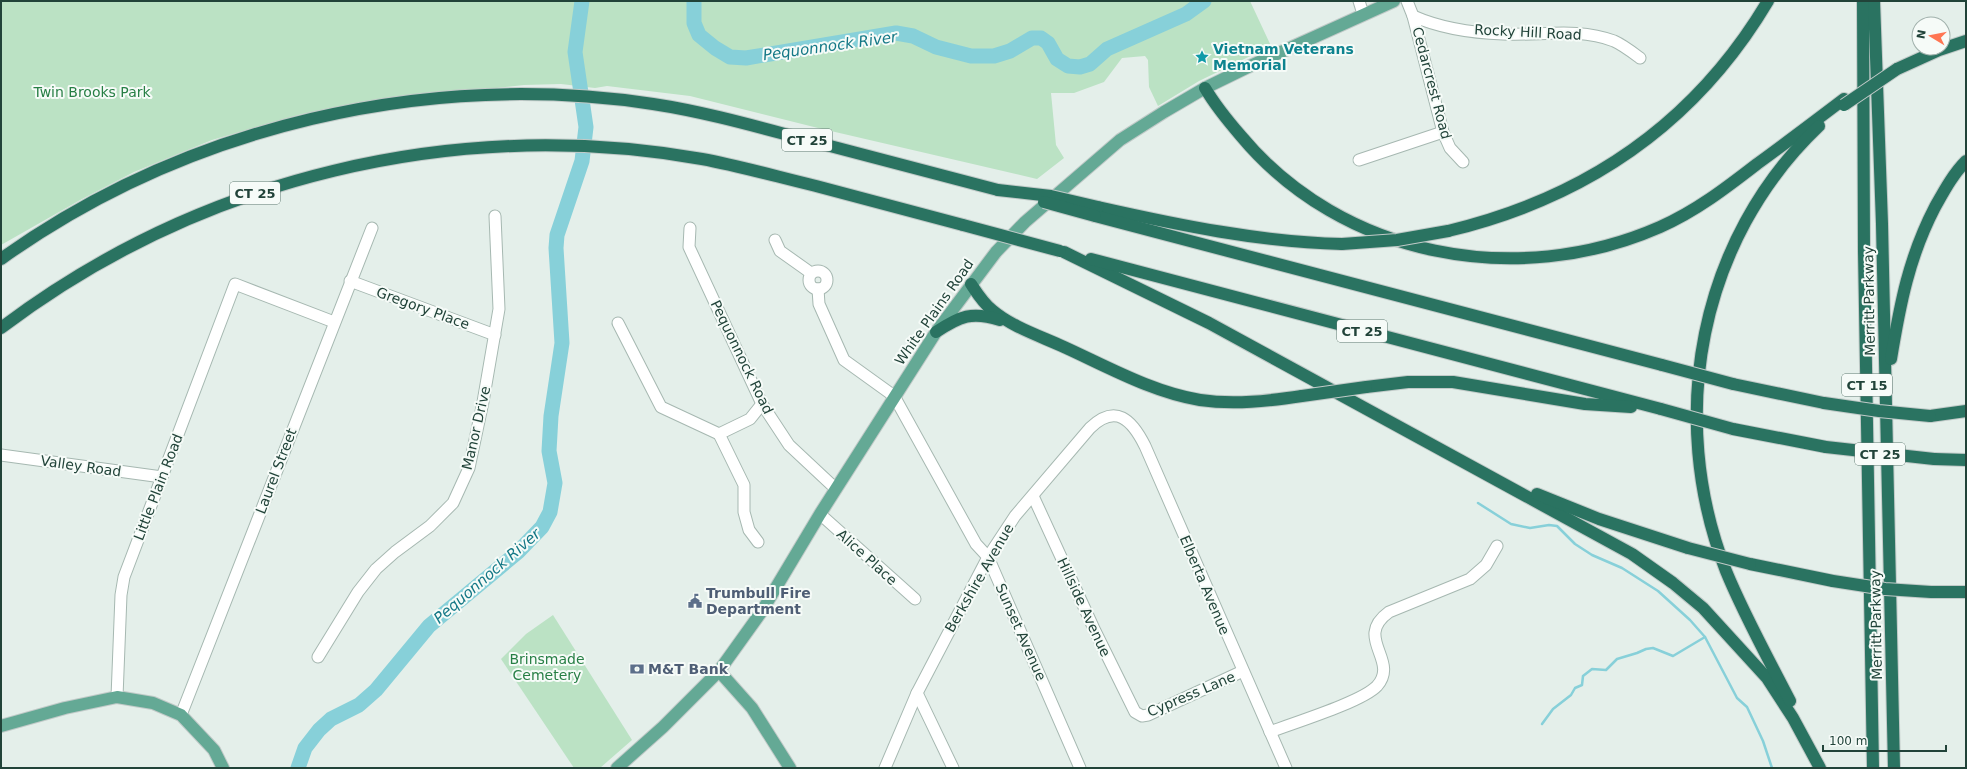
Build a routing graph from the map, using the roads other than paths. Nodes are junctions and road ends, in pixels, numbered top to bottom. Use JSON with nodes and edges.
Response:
{"nodes":[{"id":1,"x":1359,"y":1,"type":"edge"},
{"id":2,"x":1394,"y":1,"type":"edge"},
{"id":3,"x":1407,"y":1,"type":"edge"},
{"id":4,"x":1768,"y":1,"type":"edge"},
{"id":5,"x":1863,"y":1,"type":"edge"},
{"id":6,"x":1874,"y":1,"type":"edge"},
{"id":7,"x":1364,"y":14,"type":"junction"},
{"id":8,"x":1413,"y":16,"type":"junction"},
{"id":9,"x":1966,"y":41,"type":"edge"},
{"id":10,"x":1640,"y":58,"type":"dead end"},
{"id":11,"x":1205,"y":88,"type":"junction"},
{"id":12,"x":1844,"y":102,"type":"junction"},
{"id":13,"x":1443,"y":132,"type":"junction"},
{"id":14,"x":1359,"y":160,"type":"dead end"},
{"id":15,"x":1966,"y":161,"type":"edge"},
{"id":16,"x":1463,"y":162,"type":"dead end"},
{"id":17,"x":1096,"y":211,"type":"junction"},
{"id":18,"x":495,"y":216,"type":"dead end"},
{"id":19,"x":372,"y":228,"type":"dead end"},
{"id":20,"x":690,"y":228,"type":"dead end"},
{"id":21,"x":775,"y":240,"type":"dead end"},
{"id":22,"x":1062,"y":252,"type":"junction"},
{"id":23,"x":1,"y":259,"type":"edge"},
{"id":24,"x":811,"y":273,"type":"junction"},
{"id":25,"x":350,"y":281,"type":"junction"},
{"id":26,"x":971,"y":284,"type":"junction"},
{"id":27,"x":818,"y":289,"type":"junction"},
{"id":28,"x":334,"y":322,"type":"junction"},
{"id":29,"x":618,"y":323,"type":"dead end"},
{"id":30,"x":1020,"y":327,"type":"junction"},
{"id":31,"x":1,"y":328,"type":"edge"},
{"id":32,"x":936,"y":332,"type":"junction"},
{"id":33,"x":495,"y":335,"type":"junction"},
{"id":34,"x":1886,"y":390,"type":"junction"},
{"id":35,"x":894,"y":396,"type":"junction"},
{"id":36,"x":762,"y":404,"type":"junction"},
{"id":37,"x":1660,"y":409,"type":"junction"},
{"id":38,"x":1966,"y":411,"type":"edge"},
{"id":39,"x":1112,"y":415,"type":"joint"},
{"id":40,"x":1930,"y":416,"type":"junction"},
{"id":41,"x":1966,"y":418,"type":"edge"},
{"id":42,"x":719,"y":434,"type":"junction"},
{"id":43,"x":1438,"y":448,"type":"junction"},
{"id":44,"x":1,"y":455,"type":"edge"},
{"id":45,"x":1966,"y":460,"type":"edge"},
{"id":46,"x":162,"y":477,"type":"junction"},
{"id":47,"x":836,"y":489,"type":"junction"},
{"id":48,"x":1033,"y":496,"type":"junction"},
{"id":49,"x":820,"y":514,"type":"junction"},
{"id":50,"x":758,"y":542,"type":"dead end"},
{"id":51,"x":1497,"y":546,"type":"dead end"},
{"id":52,"x":988,"y":557,"type":"junction"},
{"id":53,"x":1966,"y":592,"type":"edge"},
{"id":54,"x":915,"y":599,"type":"dead end"},
{"id":55,"x":318,"y":657,"type":"dead end"},
{"id":56,"x":718,"y":671,"type":"junction"},
{"id":57,"x":1243,"y":672,"type":"junction"},
{"id":58,"x":917,"y":693,"type":"junction"},
{"id":59,"x":117,"y":697,"type":"junction"},
{"id":60,"x":181,"y":715,"type":"junction"},
{"id":61,"x":1138,"y":715,"type":"joint"},
{"id":62,"x":1,"y":726,"type":"edge"},
{"id":63,"x":1270,"y":732,"type":"junction"},
{"id":64,"x":1819,"y":767,"type":"edge"},
{"id":65,"x":223,"y":768,"type":"edge"},
{"id":66,"x":617,"y":768,"type":"edge"},
{"id":67,"x":790,"y":768,"type":"edge"},
{"id":68,"x":885,"y":768,"type":"edge"},
{"id":69,"x":953,"y":768,"type":"edge"},
{"id":70,"x":1080,"y":768,"type":"edge"},
{"id":71,"x":1286,"y":768,"type":"edge"},
{"id":72,"x":1873,"y":768,"type":"edge"},
{"id":73,"x":1894,"y":768,"type":"edge"}],
"edges":[{"from":1,"to":7,"type":"street"},
{"from":2,"to":7,"type":"main road","name":"White Plains Road"},
{"from":3,"to":8,"type":"street","name":"Cedarcrest Road"},
{"from":4,"to":17,"type":"highway","bridge":true},
{"from":5,"to":72,"type":"highway","name":"Merritt Parkway","number":"CT 15"},
{"from":6,"to":34,"type":"highway","name":"Merritt Parkway","number":"CT 15"},
{"from":7,"to":11,"type":"main road","name":"White Plains Road"},
{"from":8,"to":10,"type":"street","name":"Rocky Hill Road"},
{"from":8,"to":13,"type":"street","name":"Cedarcrest Road"},
{"from":9,"to":12,"type":"highway","bridge":true},
{"from":11,"to":12,"type":"highway"},
{"from":11,"to":26,"type":"main road","name":"White Plains Road"},
{"from":12,"to":64,"type":"highway"},
{"from":13,"to":14,"type":"street"},
{"from":13,"to":16,"type":"street","name":"Cedarcrest Road"},
{"from":15,"to":34,"type":"highway"},
{"from":17,"to":23,"type":"highway","number":"CT 25","bridge":true},
{"from":17,"to":40,"type":"highway","number":"CT 25","bridge":true},
{"from":18,"to":33,"type":"street","name":"Manor Drive"},
{"from":19,"to":25,"type":"street","name":"Laurel Street"},
{"from":20,"to":36,"type":"street","name":"Pequonnock Road"},
{"from":21,"to":24,"type":"street"},
{"from":22,"to":31,"type":"highway","number":"CT 25","bridge":true},
{"from":22,"to":37,"type":"highway","number":"CT 25"},
{"from":22,"to":43,"type":"highway"},
{"from":24,"to":27,"type":"street"},
{"from":24,"to":27,"type":"street"},
{"from":25,"to":28,"type":"street","name":"Laurel Street"},
{"from":25,"to":33,"type":"street","name":"Gregory Place"},
{"from":26,"to":30,"type":"highway"},
{"from":26,"to":32,"type":"main road","name":"White Plains Road"},
{"from":27,"to":35,"type":"street"},
{"from":28,"to":46,"type":"street","name":"Little Plain Road"},
{"from":28,"to":60,"type":"street","name":"Laurel Street"},
{"from":29,"to":42,"type":"street"},
{"from":30,"to":32,"type":"highway"},
{"from":30,"to":37,"type":"highway","bridge":true},
{"from":32,"to":35,"type":"main road","name":"White Plains Road"},
{"from":33,"to":55,"type":"street","name":"Manor Drive"},
{"from":34,"to":73,"type":"highway","name":"Merritt Parkway","number":"CT 15"},
{"from":35,"to":47,"type":"main road","name":"White Plains Road"},
{"from":35,"to":52,"type":"street","name":"Sunset Avenue"},
{"from":36,"to":42,"type":"street"},
{"from":36,"to":47,"type":"street","name":"Pequonnock Road"},
{"from":37,"to":45,"type":"highway","number":"CT 25","bridge":true},
{"from":38,"to":40,"type":"highway"},
{"from":39,"to":48,"type":"street","name":"Berkshire Avenue"},
{"from":39,"to":57,"type":"street","name":"Elberta Avenue"},
{"from":40,"to":41,"type":"highway","number":"CT 25"},
{"from":42,"to":50,"type":"street"},
{"from":43,"to":53,"type":"highway","bridge":true},
{"from":43,"to":64,"type":"highway"},
{"from":44,"to":46,"type":"street","name":"Valley Road"},
{"from":46,"to":59,"type":"street","name":"Little Plain Road"},
{"from":47,"to":49,"type":"main road","name":"White Plains Road"},
{"from":48,"to":52,"type":"street","name":"Berkshire Avenue"},
{"from":48,"to":61,"type":"street","name":"Hillside Avenue"},
{"from":49,"to":54,"type":"street","name":"Alice Place"},
{"from":49,"to":56,"type":"main road","name":"White Plains Road"},
{"from":51,"to":63,"type":"street"},
{"from":52,"to":58,"type":"street","name":"Berkshire Avenue"},
{"from":52,"to":70,"type":"street","name":"Sunset Avenue"},
{"from":56,"to":66,"type":"main road","name":"White Plains Road"},
{"from":56,"to":67,"type":"main road"},
{"from":57,"to":61,"type":"street","name":"Cypress Lane"},
{"from":57,"to":63,"type":"street","name":"Elberta Avenue"},
{"from":58,"to":68,"type":"street","name":"Berkshire Avenue"},
{"from":58,"to":69,"type":"street"},
{"from":59,"to":60,"type":"main road"},
{"from":59,"to":62,"type":"main road"},
{"from":60,"to":65,"type":"main road"},
{"from":63,"to":71,"type":"street","name":"Elberta Avenue"}]}
